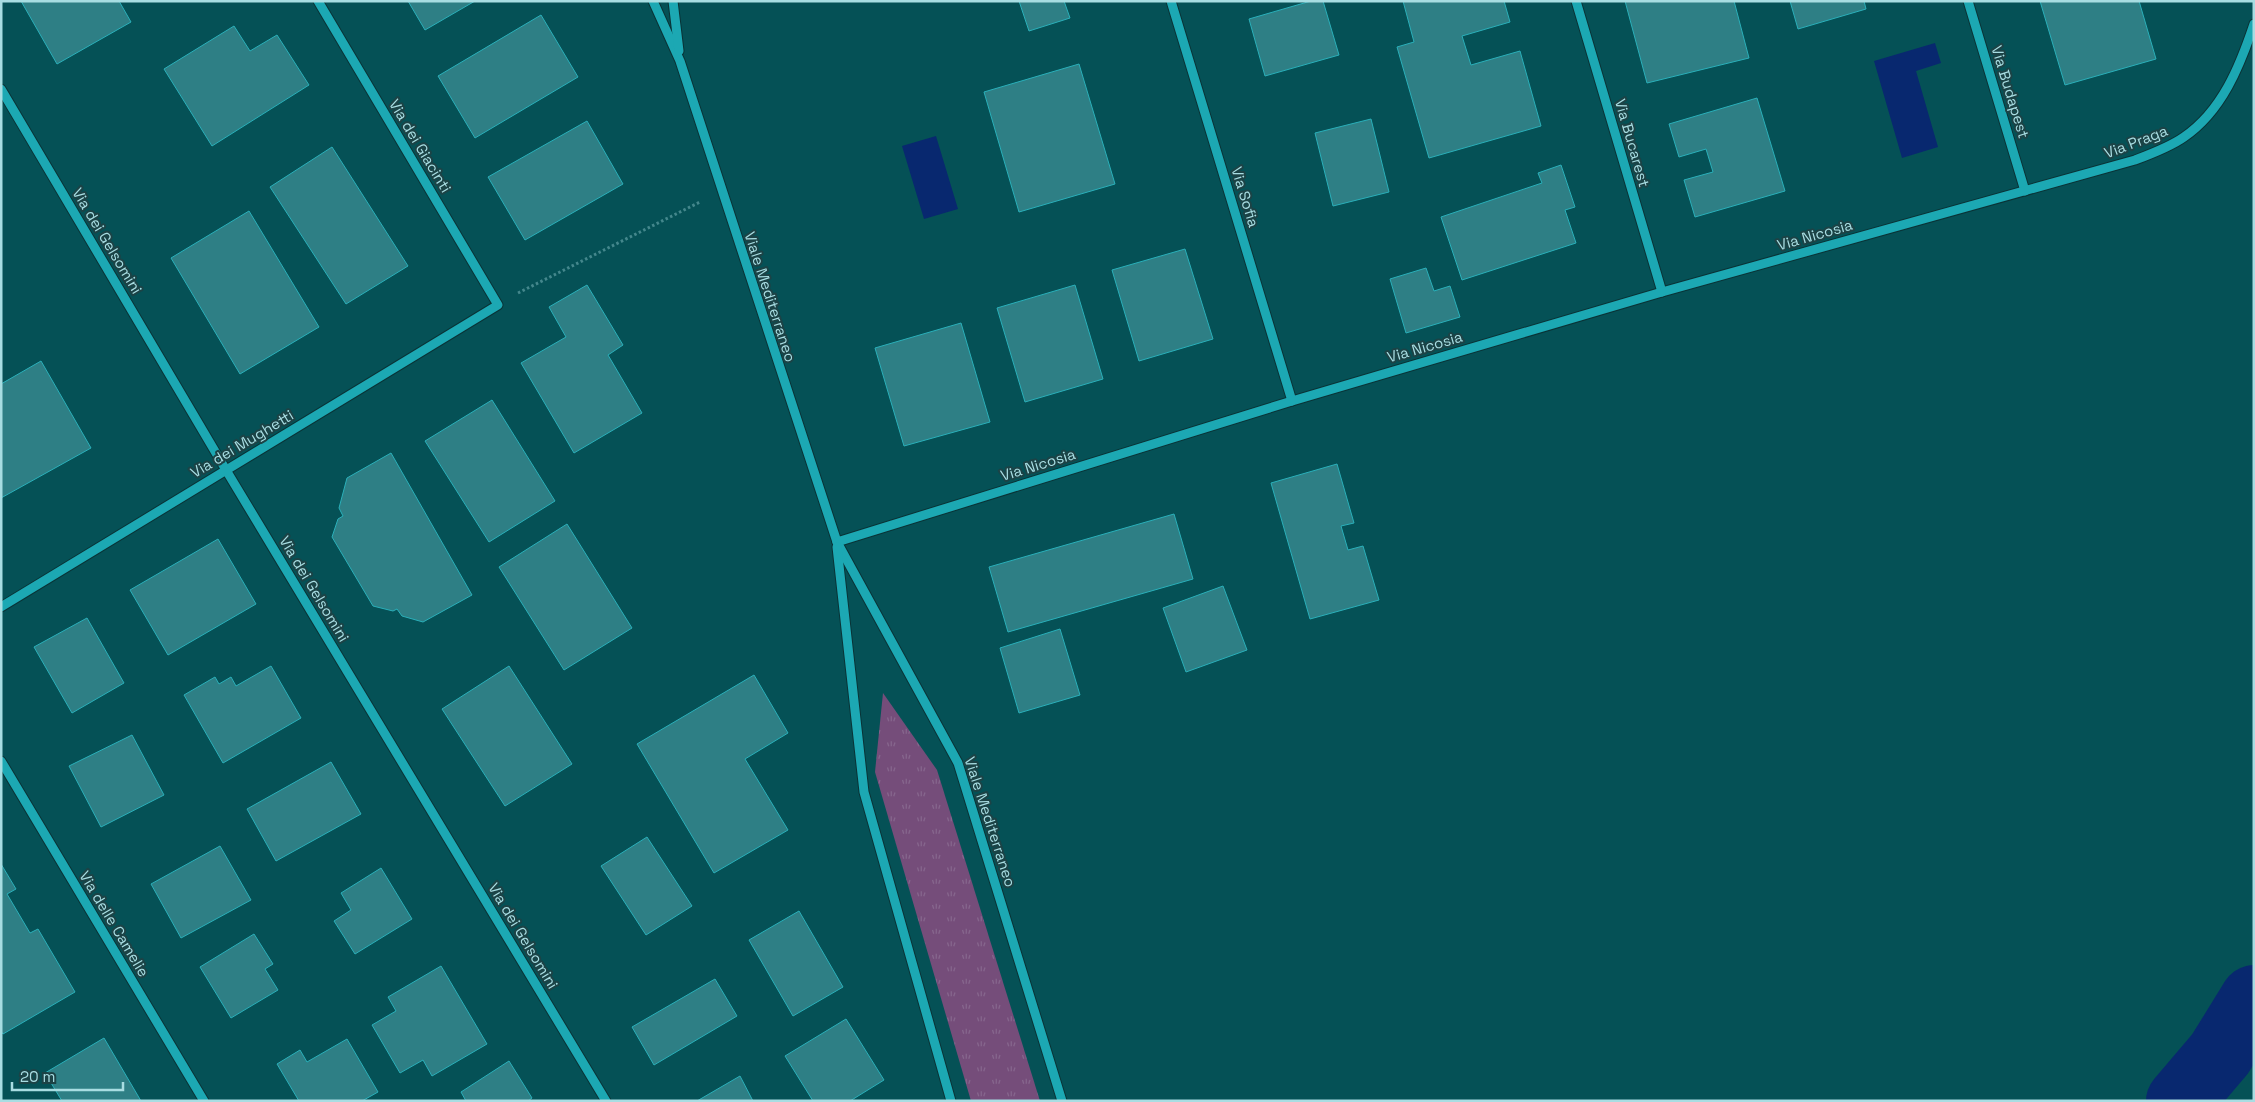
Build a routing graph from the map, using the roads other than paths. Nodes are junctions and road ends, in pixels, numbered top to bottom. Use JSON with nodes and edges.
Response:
{"nodes":[{"id":1,"x":318,"y":1,"type":"edge"},
{"id":2,"x":653,"y":1,"type":"edge"},
{"id":3,"x":673,"y":1,"type":"edge"},
{"id":4,"x":1171,"y":1,"type":"edge"},
{"id":5,"x":1576,"y":1,"type":"edge"},
{"id":6,"x":1968,"y":1,"type":"edge"},
{"id":7,"x":2254,"y":24,"type":"edge"},
{"id":8,"x":680,"y":61,"type":"junction"},
{"id":9,"x":1,"y":89,"type":"edge"},
{"id":10,"x":2025,"y":191,"type":"junction"},
{"id":11,"x":1662,"y":292,"type":"junction"},
{"id":12,"x":498,"y":305,"type":"joint"},
{"id":13,"x":1292,"y":401,"type":"junction"},
{"id":14,"x":226,"y":470,"type":"junction"},
{"id":15,"x":837,"y":542,"type":"junction"},
{"id":16,"x":1,"y":607,"type":"edge"},
{"id":17,"x":1,"y":761,"type":"edge"},
{"id":18,"x":204,"y":1101,"type":"edge"},
{"id":19,"x":606,"y":1101,"type":"edge"},
{"id":20,"x":951,"y":1101,"type":"edge"},
{"id":21,"x":1062,"y":1101,"type":"edge"}],
"edges":[{"from":1,"to":12,"type":"street","name":"Via dei Giacinti"},
{"from":2,"to":8,"type":"street","name":"Viale Mediterraneo"},
{"from":3,"to":8,"type":"street","name":"Viale Mediterraneo"},
{"from":4,"to":13,"type":"street","name":"Via Sofia"},
{"from":5,"to":11,"type":"street","name":"Via Bucarest"},
{"from":6,"to":10,"type":"street","name":"Via Budapest"},
{"from":7,"to":10,"type":"street","name":"Via Praga"},
{"from":8,"to":15,"type":"street","name":"Viale Mediterraneo"},
{"from":9,"to":14,"type":"street","name":"Via dei Gelsomini"},
{"from":10,"to":11,"type":"street","name":"Via Nicosia"},
{"from":11,"to":13,"type":"street","name":"Via Nicosia"},
{"from":12,"to":14,"type":"street","name":"Via dei Mughetti"},
{"from":13,"to":15,"type":"street","name":"Via Nicosia"},
{"from":14,"to":16,"type":"street","name":"Via dei Mughetti"},
{"from":14,"to":19,"type":"street","name":"Via dei Gelsomini"},
{"from":15,"to":20,"type":"street","name":"Viale Mediterraneo"},
{"from":15,"to":21,"type":"street","name":"Viale Mediterraneo"},
{"from":17,"to":18,"type":"street","name":"Via delle Camelie"}]}
